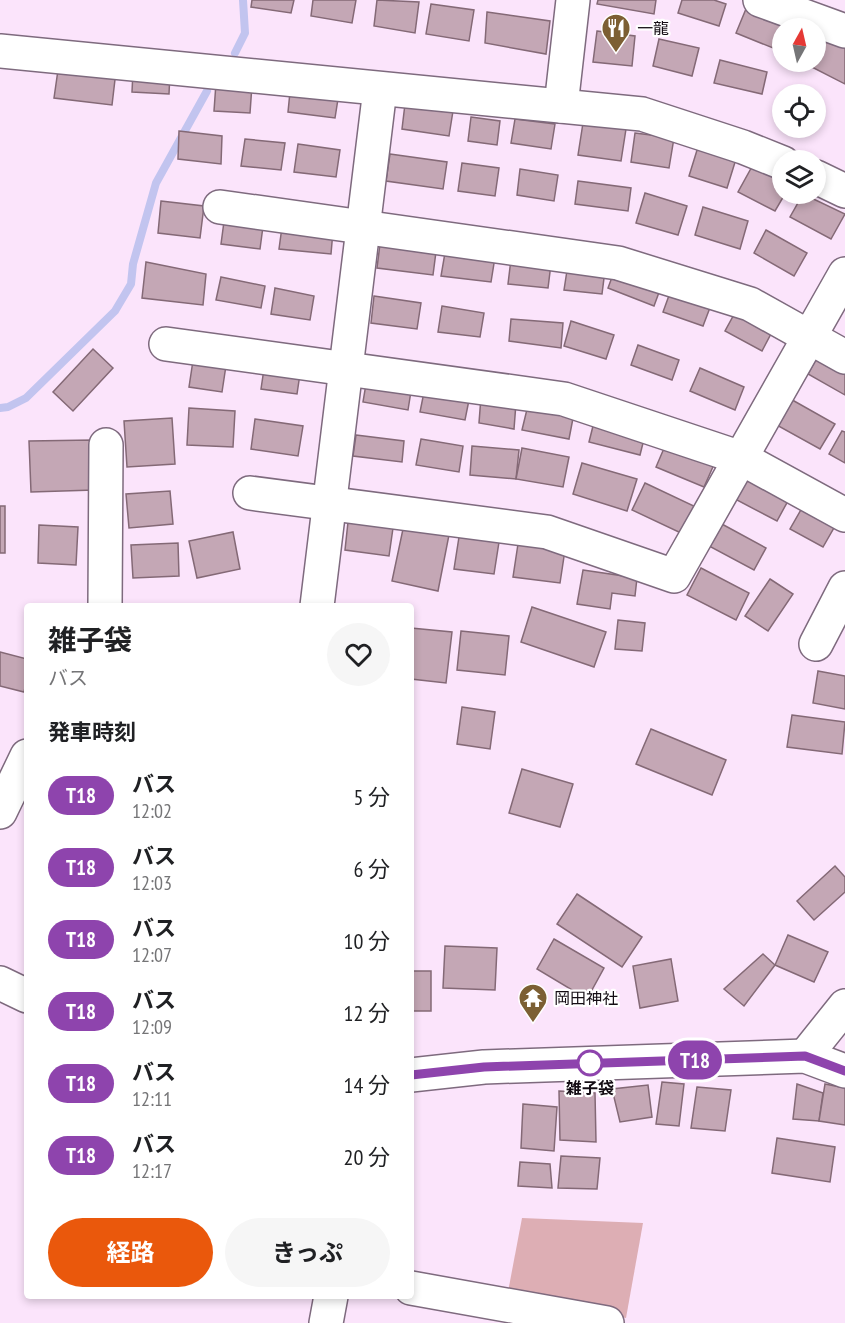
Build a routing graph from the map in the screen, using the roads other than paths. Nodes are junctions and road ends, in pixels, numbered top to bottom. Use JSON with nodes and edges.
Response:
{"nodes":[{"id":1,"x":573,"y":0,"type":"edge"},
{"id":2,"x":760,"y":0,"type":"edge"},
{"id":3,"x":845,"y":31,"type":"edge"},
{"id":4,"x":2,"y":49,"type":"edge"},
{"id":5,"x":380,"y":89,"type":"junction"},
{"id":6,"x":561,"y":106,"type":"junction"},
{"id":7,"x":772,"y":159,"type":"edge"},
{"id":8,"x":826,"y":182,"type":"edge"},
{"id":9,"x":845,"y":191,"type":"edge"},
{"id":10,"x":220,"y":207,"type":"dead end"},
{"id":11,"x":363,"y":228,"type":"junction"},
{"id":12,"x":845,"y":274,"type":"edge"},
{"id":13,"x":809,"y":337,"type":"junction"},
{"id":14,"x":166,"y":344,"type":"dead end"},
{"id":15,"x":845,"y":357,"type":"edge"},
{"id":16,"x":346,"y":369,"type":"junction"},
{"id":17,"x":106,"y":445,"type":"dead end"},
{"id":18,"x":741,"y":458,"type":"junction"},
{"id":19,"x":250,"y":493,"type":"dead end"},
{"id":20,"x":330,"y":502,"type":"junction"},
{"id":21,"x":845,"y":515,"type":"edge"},
{"id":22,"x":845,"y":588,"type":"edge"},
{"id":23,"x":105,"y":603,"type":"edge"},
{"id":24,"x":317,"y":603,"type":"edge"},
{"id":25,"x":816,"y":644,"type":"dead end"},
{"id":26,"x":24,"y":762,"type":"edge"},
{"id":27,"x":0,"y":812,"type":"edge"},
{"id":28,"x":0,"y":983,"type":"edge"},
{"id":29,"x":24,"y":995,"type":"edge"},
{"id":30,"x":845,"y":1006,"type":"edge"},
{"id":31,"x":805,"y":1056,"type":"junction"},
{"id":32,"x":845,"y":1071,"type":"edge"},
{"id":33,"x":414,"y":1075,"type":"edge"},
{"id":34,"x":414,"y":1289,"type":"edge"},
{"id":35,"x":330,"y":1299,"type":"edge"},
{"id":36,"x":326,"y":1323,"type":"edge"},
{"id":37,"x":607,"y":1323,"type":"edge"}],
"edges":[{"from":1,"to":6,"type":"street"},
{"from":2,"to":3,"type":"street"},
{"from":4,"to":5,"type":"street"},
{"from":5,"to":6,"type":"street"},
{"from":5,"to":11,"type":"street"},
{"from":6,"to":7,"type":"street"},
{"from":8,"to":9,"type":"street"},
{"from":10,"to":11,"type":"street"},
{"from":11,"to":13,"type":"street"},
{"from":11,"to":16,"type":"street"},
{"from":12,"to":13,"type":"street"},
{"from":13,"to":15,"type":"street"},
{"from":13,"to":18,"type":"street"},
{"from":14,"to":16,"type":"street"},
{"from":16,"to":18,"type":"street"},
{"from":16,"to":20,"type":"street"},
{"from":17,"to":23,"type":"street"},
{"from":18,"to":20,"type":"street"},
{"from":18,"to":21,"type":"street"},
{"from":19,"to":20,"type":"street"},
{"from":20,"to":24,"type":"street"},
{"from":22,"to":25,"type":"street"},
{"from":26,"to":27,"type":"street"},
{"from":28,"to":29,"type":"street"},
{"from":30,"to":31,"type":"street"},
{"from":31,"to":32,"type":"street"},
{"from":31,"to":33,"type":"street"},
{"from":34,"to":37,"type":"street"},
{"from":35,"to":36,"type":"street"}]}
